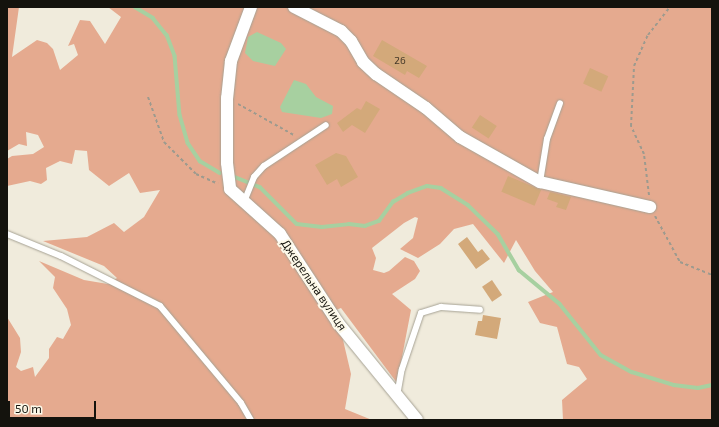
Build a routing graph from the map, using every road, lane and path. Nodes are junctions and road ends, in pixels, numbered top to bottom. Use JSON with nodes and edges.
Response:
{"nodes":[{"id":1,"x":251,"y":7,"type":"edge"},
{"id":2,"x":294,"y":7,"type":"edge"},
{"id":3,"x":670,"y":7,"type":"edge"},
{"id":4,"x":148,"y":97,"type":"dead end"},
{"id":5,"x":227,"y":98,"type":"junction"},
{"id":6,"x":560,"y":103,"type":"dead end"},
{"id":7,"x":326,"y":125,"type":"dead end"},
{"id":8,"x":303,"y":140,"type":"junction"},
{"id":9,"x":540,"y":182,"type":"junction"},
{"id":10,"x":230,"y":189,"type":"junction"},
{"id":11,"x":243,"y":204,"type":"junction"},
{"id":12,"x":650,"y":207,"type":"junction"},
{"id":13,"x":7,"y":234,"type":"edge"},
{"id":14,"x":712,"y":275,"type":"edge"},
{"id":15,"x":480,"y":310,"type":"dead end"},
{"id":16,"x":397,"y":397,"type":"junction"},
{"id":17,"x":251,"y":420,"type":"edge"},
{"id":18,"x":417,"y":420,"type":"edge"}],
"edges":[{"from":1,"to":5,"type":"street"},
{"from":2,"to":9,"type":"street"},
{"from":3,"to":12,"type":"path"},
{"from":4,"to":10,"type":"path"},
{"from":5,"to":8,"type":"path"},
{"from":5,"to":10,"type":"street"},
{"from":6,"to":9,"type":"lane"},
{"from":7,"to":8,"type":"lane"},
{"from":8,"to":11,"type":"lane"},
{"from":9,"to":12,"type":"street"},
{"from":10,"to":11,"type":"street","name":"Джерельна вулиця"},
{"from":11,"to":16,"type":"street","name":"Джерельна вулиця"},
{"from":12,"to":14,"type":"path"},
{"from":13,"to":17,"type":"lane"},
{"from":15,"to":16,"type":"lane"},
{"from":16,"to":18,"type":"street","name":"Джерельна вулиця"}]}
